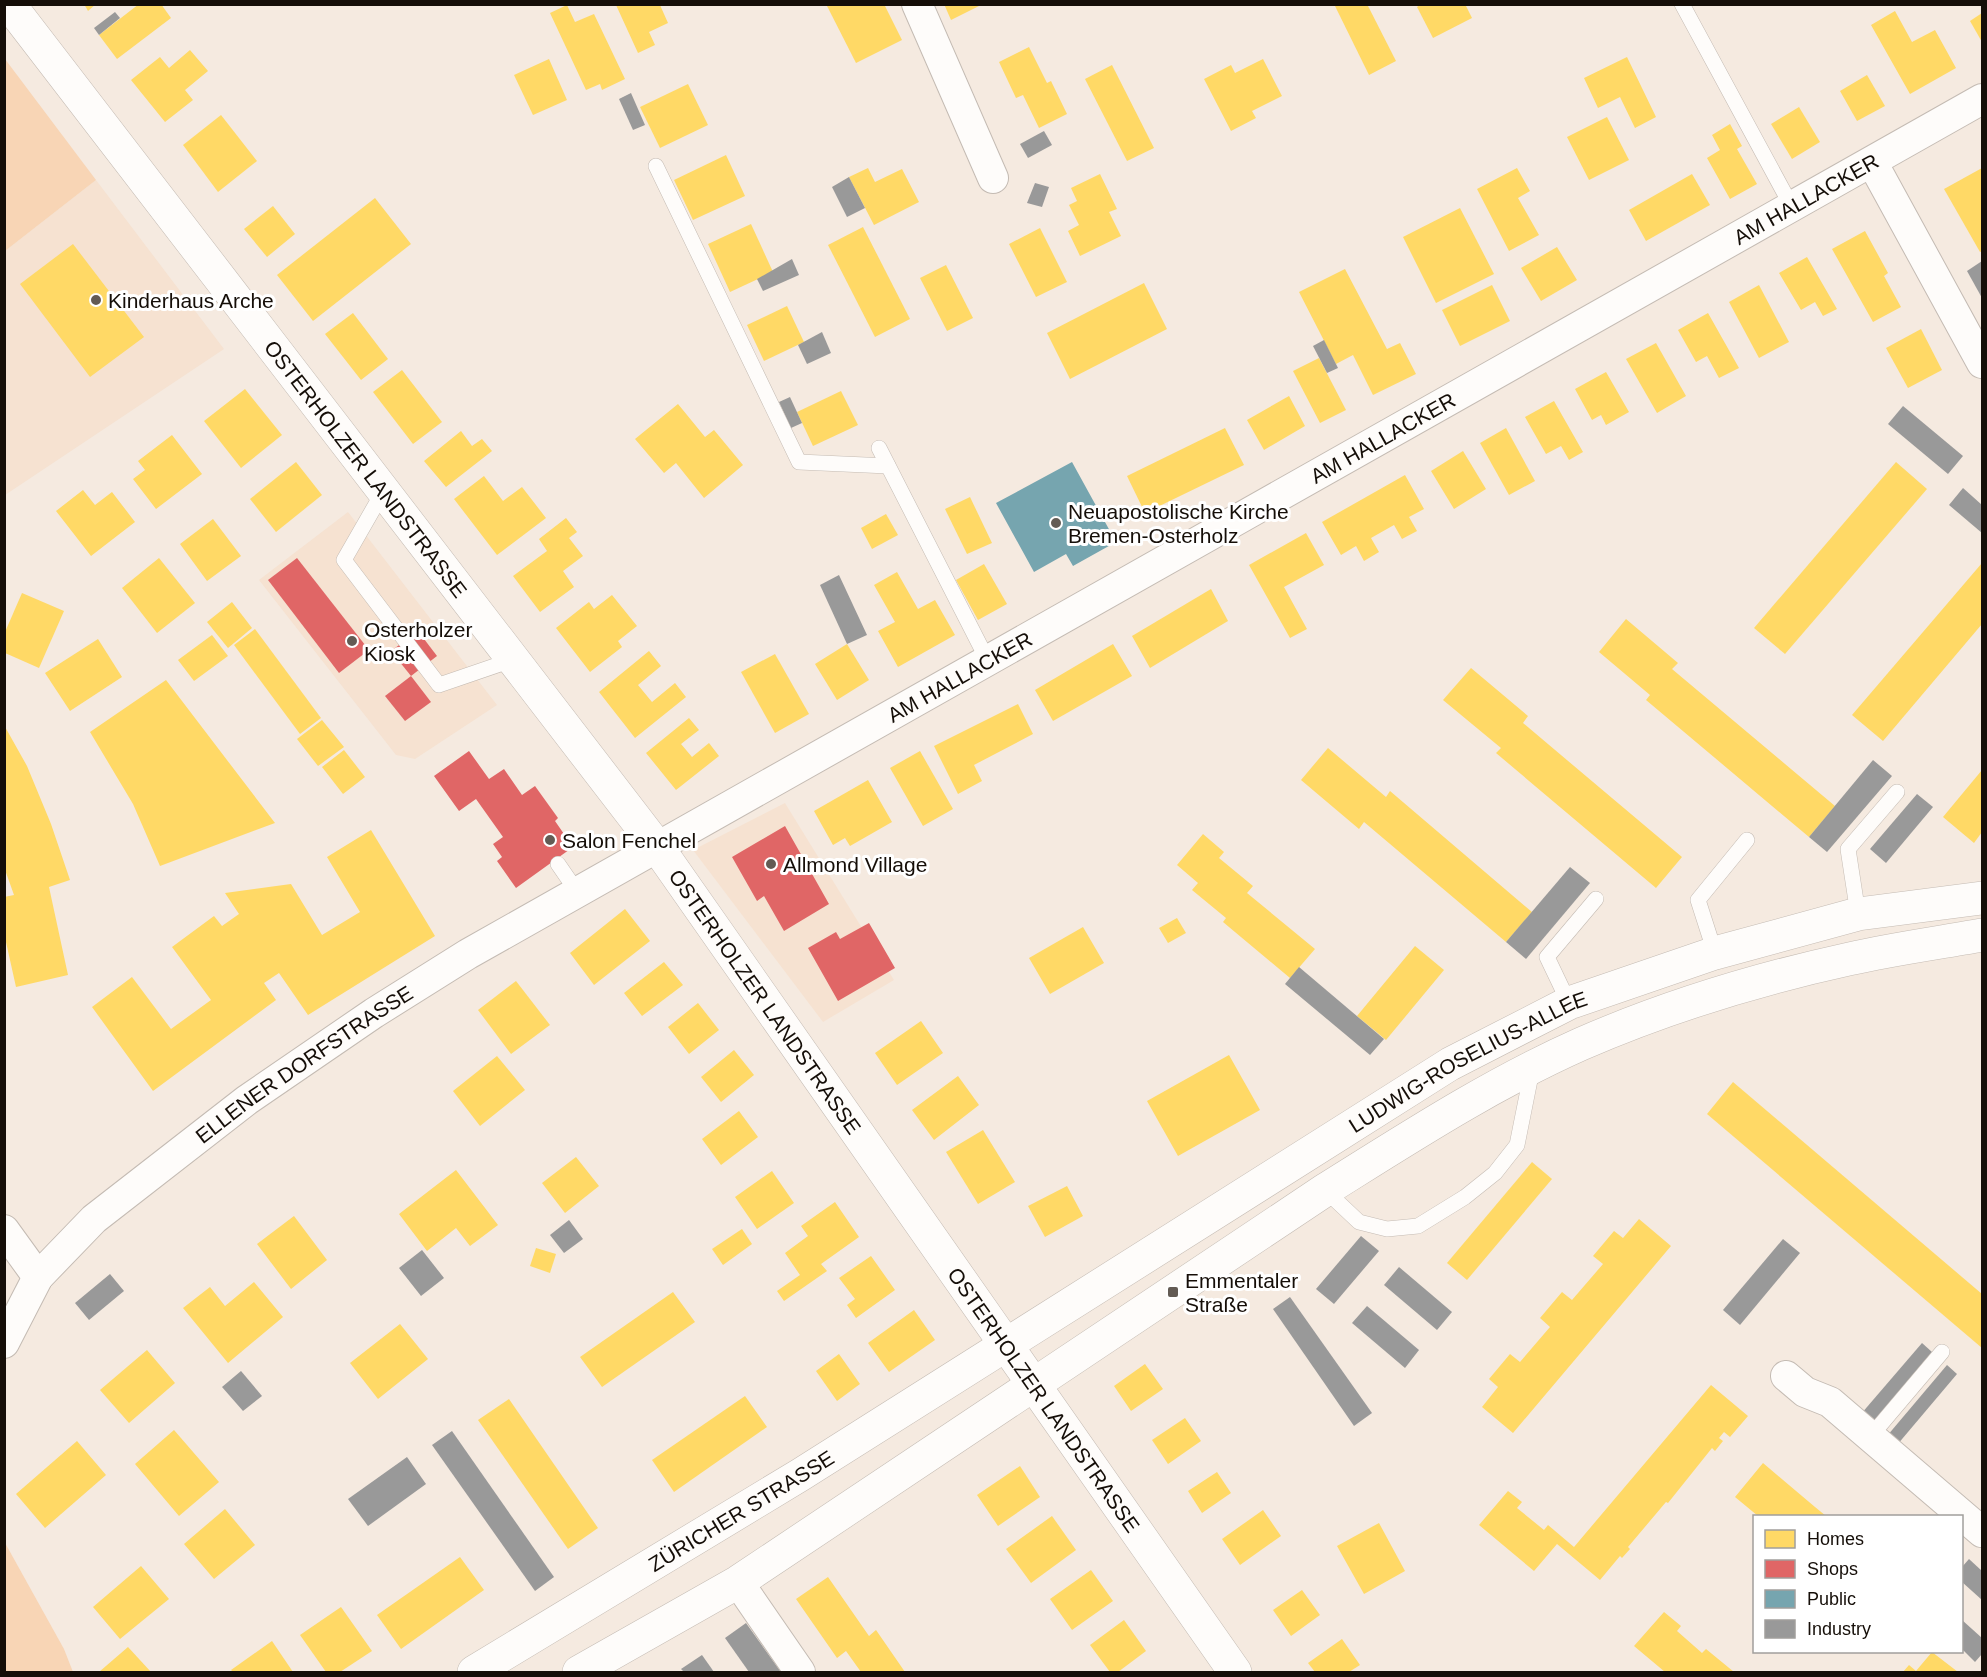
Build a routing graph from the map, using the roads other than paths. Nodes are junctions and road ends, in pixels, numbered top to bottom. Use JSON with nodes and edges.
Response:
{"nodes":[{"id":1,"x":9,"y":4,"type":"edge"},
{"id":2,"x":917,"y":4,"type":"edge"},
{"id":3,"x":1682,"y":4,"type":"edge"},
{"id":4,"x":1983,"y":99,"type":"edge"},
{"id":5,"x":1872,"y":162,"type":"junction"},
{"id":6,"x":656,"y":166,"type":"dead end"},
{"id":7,"x":993,"y":178,"type":"dead end"},
{"id":8,"x":1792,"y":207,"type":"junction"},
{"id":9,"x":1983,"y":363,"type":"edge"},
{"id":10,"x":879,"y":448,"type":"dead end"},
{"id":11,"x":888,"y":466,"type":"junction"},
{"id":12,"x":383,"y":492,"type":"junction"},
{"id":13,"x":512,"y":660,"type":"junction"},
{"id":14,"x":988,"y":661,"type":"junction"},
{"id":15,"x":1897,"y":792,"type":"dead end"},
{"id":16,"x":1747,"y":840,"type":"dead end"},
{"id":17,"x":658,"y":848,"type":"junction"},
{"id":18,"x":558,"y":864,"type":"dead end"},
{"id":19,"x":578,"y":893,"type":"junction"},
{"id":20,"x":1596,"y":898,"type":"dead end"},
{"id":21,"x":1983,"y":898,"type":"edge"},
{"id":22,"x":1858,"y":915,"type":"junction"},
{"id":23,"x":1983,"y":935,"type":"edge"},
{"id":24,"x":1715,"y":953,"type":"junction"},
{"id":25,"x":1569,"y":1003,"type":"junction"},
{"id":26,"x":1532,"y":1068,"type":"junction"},
{"id":27,"x":1325,"y":1190,"type":"junction"},
{"id":28,"x":4,"y":1230,"type":"edge"},
{"id":29,"x":38,"y":1277,"type":"junction"},
{"id":30,"x":4,"y":1343,"type":"edge"},
{"id":31,"x":1004,"y":1345,"type":"junction"},
{"id":32,"x":1942,"y":1352,"type":"dead end"},
{"id":33,"x":1785,"y":1376,"type":"dead end"},
{"id":34,"x":1033,"y":1386,"type":"junction"},
{"id":35,"x":1870,"y":1437,"type":"junction"},
{"id":36,"x":1963,"y":1515,"type":"edge"},
{"id":37,"x":1963,"y":1515,"type":"edge"},
{"id":38,"x":1983,"y":1532,"type":"edge"},
{"id":39,"x":738,"y":1582,"type":"junction"},
{"id":40,"x":474,"y":1672,"type":"edge"},
{"id":41,"x":579,"y":1672,"type":"edge"},
{"id":42,"x":800,"y":1672,"type":"edge"},
{"id":43,"x":1235,"y":1672,"type":"edge"}],
"edges":[{"from":1,"to":12,"type":"main road","name":"OSTERHOLZER LANDSTRASSE"},
{"from":2,"to":7,"type":"street"},
{"from":3,"to":8,"type":"lane"},
{"from":4,"to":5,"type":"street","name":"AM HALLACKER"},
{"from":5,"to":8,"type":"street","name":"AM HALLACKER"},
{"from":5,"to":9,"type":"street"},
{"from":6,"to":11,"type":"lane"},
{"from":8,"to":14,"type":"street","name":"AM HALLACKER"},
{"from":10,"to":11,"type":"lane"},
{"from":11,"to":14,"type":"lane"},
{"from":12,"to":13,"type":"main road","name":"OSTERHOLZER LANDSTRASSE"},
{"from":12,"to":13,"type":"lane"},
{"from":13,"to":17,"type":"main road","name":"OSTERHOLZER LANDSTRASSE"},
{"from":14,"to":17,"type":"street","name":"AM HALLACKER"},
{"from":15,"to":22,"type":"lane"},
{"from":16,"to":24,"type":"lane"},
{"from":17,"to":19,"type":"street","name":"ELLENER DORFSTRASSE"},
{"from":17,"to":31,"type":"main road","name":"OSTERHOLZER LANDSTRASSE"},
{"from":18,"to":19,"type":"lane"},
{"from":19,"to":29,"type":"street","name":"ELLENER DORFSTRASSE"},
{"from":20,"to":25,"type":"lane"},
{"from":21,"to":22,"type":"main road","name":"LUDWIG-ROSELIUS-ALLEE"},
{"from":22,"to":24,"type":"main road","name":"LUDWIG-ROSELIUS-ALLEE"},
{"from":23,"to":26,"type":"main road","name":"LUDWIG-ROSELIUS-ALLEE"},
{"from":24,"to":25,"type":"main road","name":"LUDWIG-ROSELIUS-ALLEE"},
{"from":25,"to":31,"type":"main road","name":"LUDWIG-ROSELIUS-ALLEE"},
{"from":26,"to":27,"type":"main road","name":"LUDWIG-ROSELIUS-ALLEE"},
{"from":26,"to":27,"type":"lane"},
{"from":27,"to":34,"type":"main road","name":"LUDWIG-ROSELIUS-ALLEE"},
{"from":28,"to":29,"type":"street"},
{"from":29,"to":30,"type":"street","name":"ELLENER DORFSTRASSE"},
{"from":31,"to":34,"type":"main road","name":"OSTERHOLZER LANDSTRASSE"},
{"from":31,"to":40,"type":"main road","name":"ZÜRICHER STRASSE"},
{"from":32,"to":35,"type":"lane"},
{"from":33,"to":35,"type":"street"},
{"from":34,"to":39,"type":"main road"},
{"from":34,"to":43,"type":"main road","name":"OSTERHOLZER LANDSTRASSE"},
{"from":35,"to":37,"type":"street"},
{"from":36,"to":38,"type":"street"},
{"from":39,"to":41,"type":"main road"},
{"from":39,"to":42,"type":"street"}]}
